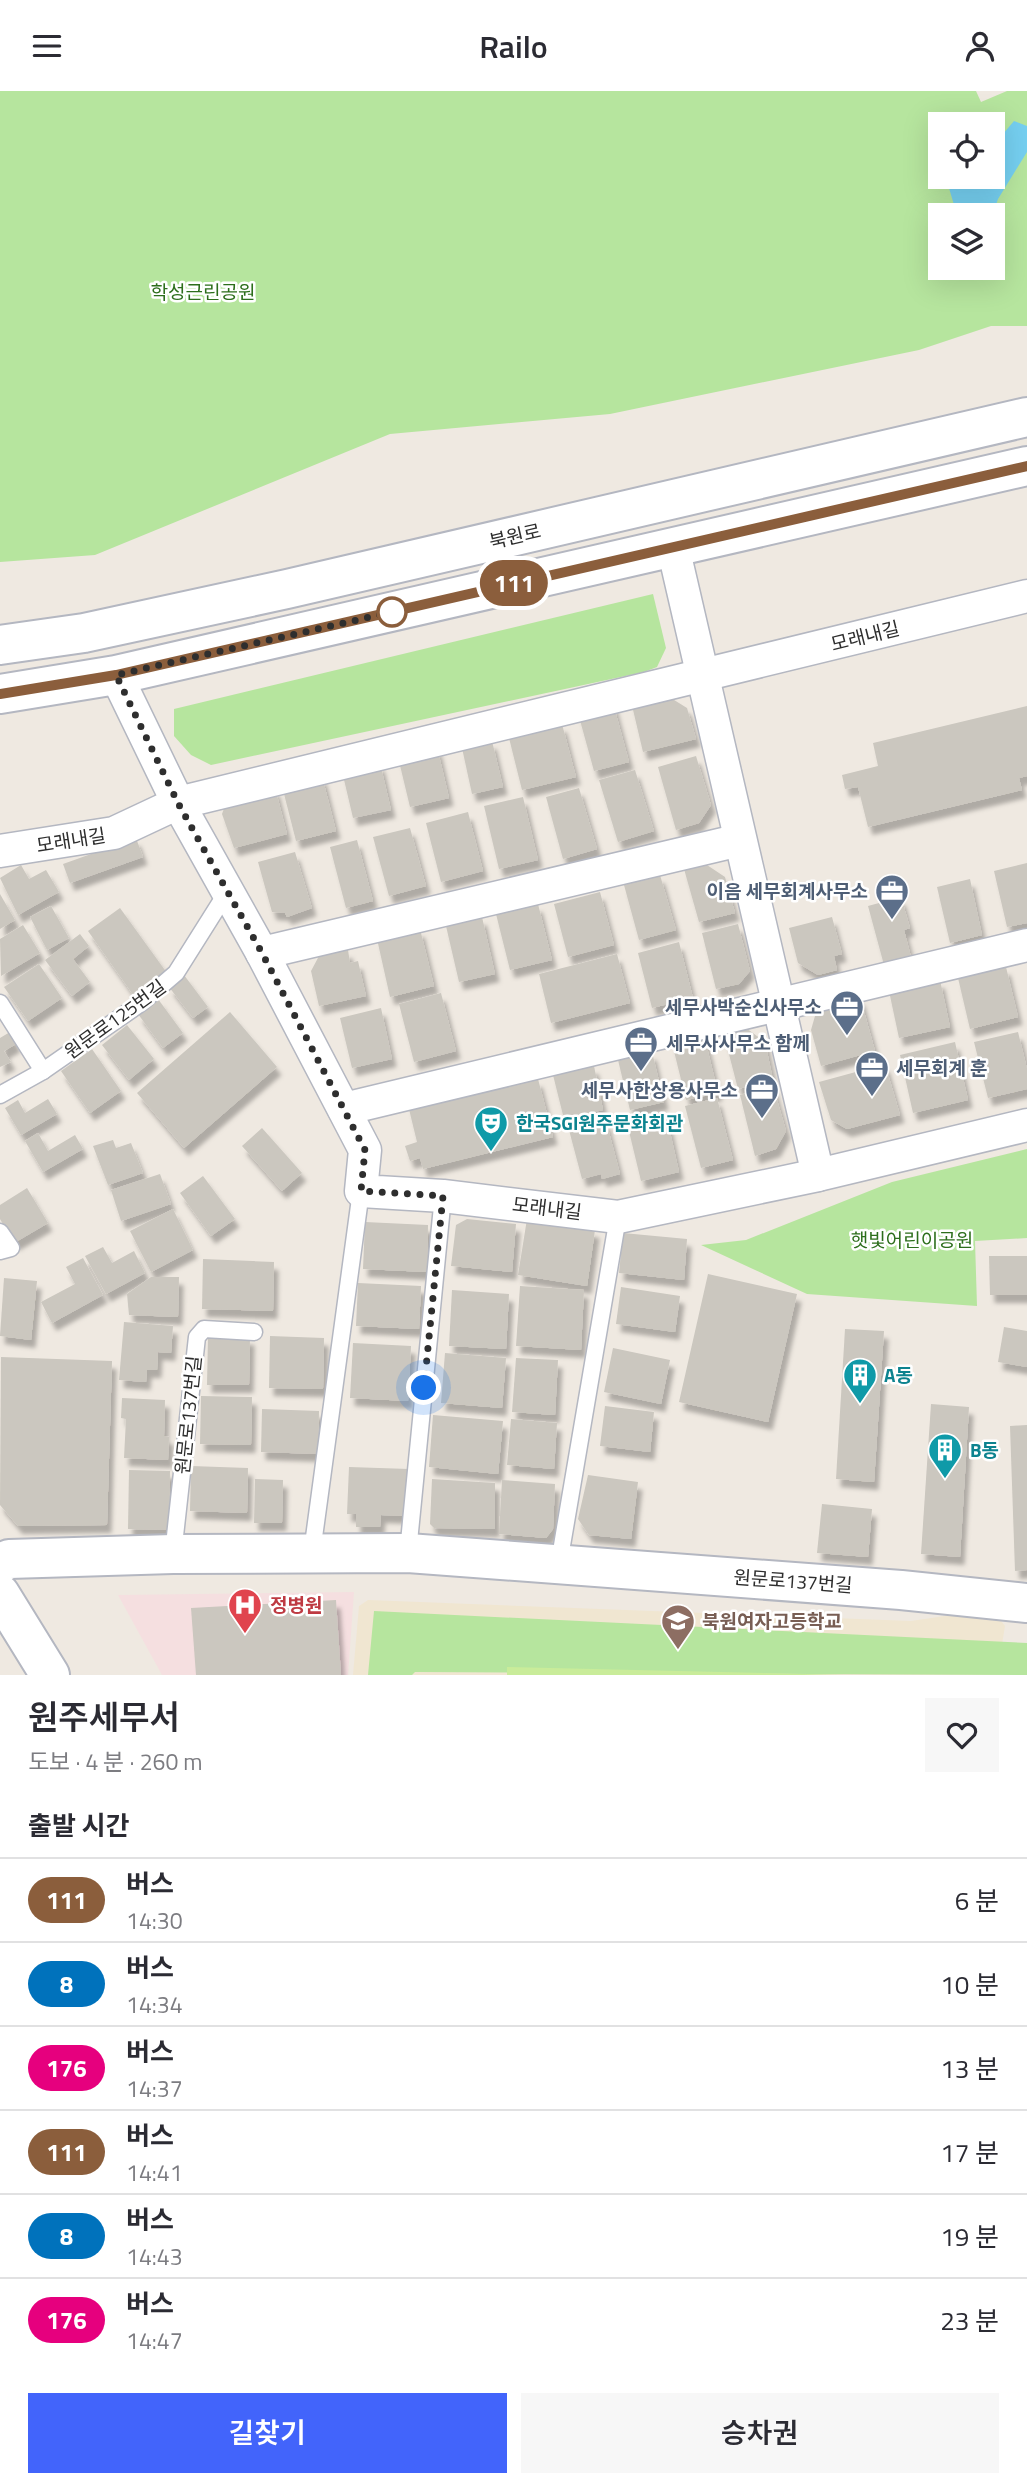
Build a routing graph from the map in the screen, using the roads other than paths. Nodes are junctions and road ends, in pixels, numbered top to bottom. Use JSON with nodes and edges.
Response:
{"nodes":[{"id":1,"x":1027,"y":417,"type":"edge"},
{"id":2,"x":1027,"y":465,"type":"edge"},
{"id":3,"x":673,"y":547,"type":"junction"},
{"id":4,"x":1027,"y":596,"type":"edge"},
{"id":5,"x":0,"y":645,"type":"edge"},
{"id":6,"x":116,"y":675,"type":"junction"},
{"id":7,"x":703,"y":676,"type":"junction"},
{"id":8,"x":0,"y":694,"type":"edge"},
{"id":9,"x":178,"y":803,"type":"junction"},
{"id":10,"x":740,"y":840,"type":"junction"},
{"id":11,"x":0,"y":851,"type":"edge"},
{"id":12,"x":228,"y":892,"type":"junction"},
{"id":13,"x":1027,"y":945,"type":"edge"},
{"id":14,"x":262,"y":953,"type":"junction"},
{"id":15,"x":0,"y":1003,"type":"edge"},
{"id":16,"x":779,"y":1005,"type":"junction"},
{"id":17,"x":43,"y":1071,"type":"junction"},
{"id":18,"x":0,"y":1095,"type":"edge"},
{"id":19,"x":344,"y":1109,"type":"junction"},
{"id":20,"x":1027,"y":1125,"type":"edge"},
{"id":21,"x":818,"y":1175,"type":"junction"},
{"id":22,"x":361,"y":1191,"type":"junction"},
{"id":23,"x":443,"y":1196,"type":"junction"},
{"id":24,"x":618,"y":1217,"type":"junction"},
{"id":25,"x":0,"y":1232,"type":"edge"},
{"id":26,"x":0,"y":1251,"type":"edge"},
{"id":27,"x":254,"y":1332,"type":"dead end"},
{"id":28,"x":312,"y":1552,"type":"junction"},
{"id":29,"x":173,"y":1553,"type":"junction"},
{"id":30,"x":408,"y":1553,"type":"junction"},
{"id":31,"x":559,"y":1563,"type":"junction"},
{"id":32,"x":0,"y":1564,"type":"edge"},
{"id":33,"x":0,"y":1594,"type":"edge"},
{"id":34,"x":1027,"y":1603,"type":"edge"},
{"id":35,"x":50,"y":1675,"type":"edge"}],
"edges":[{"from":1,"to":5,"type":"street","name":"북원로"},
{"from":2,"to":3,"type":"street"},
{"from":3,"to":6,"type":"street"},
{"from":3,"to":7,"type":"street"},
{"from":4,"to":7,"type":"street","name":"모래내길"},
{"from":6,"to":8,"type":"street"},
{"from":6,"to":9,"type":"street"},
{"from":7,"to":9,"type":"street","name":"모래내길"},
{"from":7,"to":10,"type":"street"},
{"from":9,"to":11,"type":"street","name":"모래내길"},
{"from":9,"to":12,"type":"street"},
{"from":10,"to":14,"type":"street"},
{"from":10,"to":16,"type":"street"},
{"from":12,"to":14,"type":"street"},
{"from":12,"to":17,"type":"lane","name":"원문로125번길"},
{"from":13,"to":16,"type":"street"},
{"from":14,"to":19,"type":"street"},
{"from":15,"to":17,"type":"lane","name":"원문로125번길"},
{"from":16,"to":19,"type":"street"},
{"from":16,"to":21,"type":"street"},
{"from":17,"to":18,"type":"lane","name":"원문로125번길"},
{"from":19,"to":22,"type":"street"},
{"from":20,"to":21,"type":"street","name":"모래내길"},
{"from":21,"to":24,"type":"street","name":"모래내길"},
{"from":22,"to":23,"type":"street","name":"모래내길"},
{"from":22,"to":28,"type":"lane"},
{"from":23,"to":24,"type":"street","name":"모래내길"},
{"from":23,"to":30,"type":"lane"},
{"from":24,"to":31,"type":"lane"},
{"from":25,"to":26,"type":"lane"},
{"from":27,"to":29,"type":"lane","name":"원문로137번길"},
{"from":28,"to":29,"type":"street","name":"원문로137번길"},
{"from":28,"to":30,"type":"street","name":"원문로137번길"},
{"from":29,"to":32,"type":"street","name":"원문로137번길"},
{"from":30,"to":31,"type":"street","name":"원문로137번길"},
{"from":31,"to":34,"type":"street","name":"원문로137번길"},
{"from":33,"to":35,"type":"street"}]}
